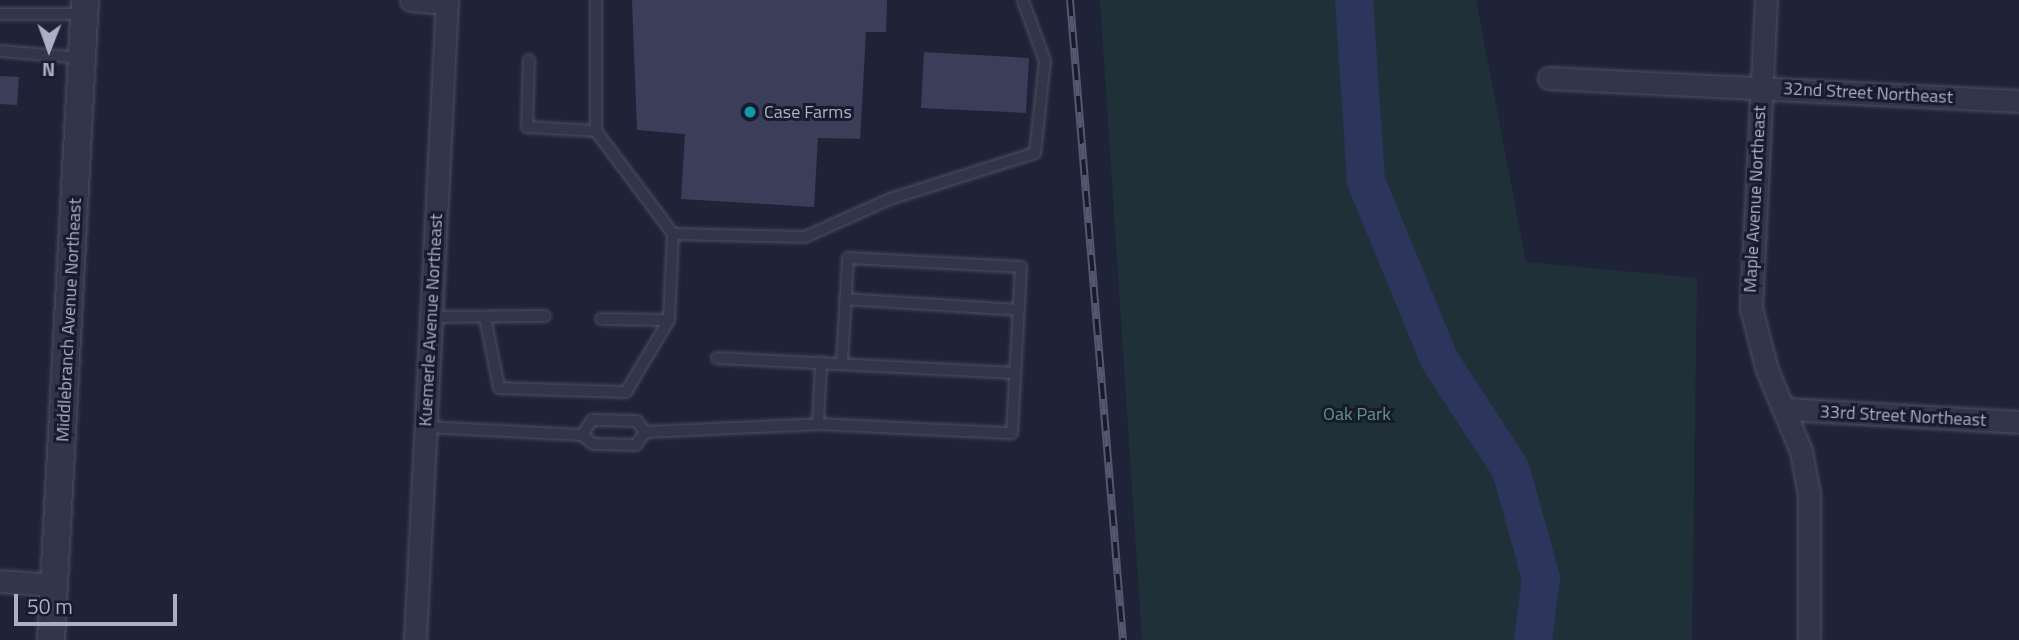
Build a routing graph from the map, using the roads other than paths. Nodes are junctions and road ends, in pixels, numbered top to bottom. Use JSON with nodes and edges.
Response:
{"nodes":[{"id":1,"x":411,"y":0,"type":"edge"},
{"id":2,"x":596,"y":0,"type":"edge"},
{"id":3,"x":1766,"y":0,"type":"edge"},
{"id":4,"x":447,"y":1,"type":"edge"},
{"id":5,"x":1023,"y":1,"type":"edge"},
{"id":6,"x":85,"y":7,"type":"edge"},
{"id":7,"x":0,"y":13,"type":"edge"},
{"id":8,"x":0,"y":51,"type":"edge"},
{"id":9,"x":83,"y":58,"type":"junction"},
{"id":10,"x":529,"y":61,"type":"dead end"},
{"id":11,"x":1549,"y":78,"type":"dead end"},
{"id":12,"x":1760,"y":87,"type":"junction"},
{"id":13,"x":2019,"y":101,"type":"edge"},
{"id":14,"x":596,"y":131,"type":"junction"},
{"id":15,"x":673,"y":234,"type":"junction"},
{"id":16,"x":845,"y":299,"type":"junction"},
{"id":17,"x":1019,"y":310,"type":"junction"},
{"id":18,"x":545,"y":316,"type":"dead end"},
{"id":19,"x":431,"y":317,"type":"junction"},
{"id":20,"x":485,"y":317,"type":"junction"},
{"id":21,"x":601,"y":318,"type":"dead end"},
{"id":22,"x":669,"y":320,"type":"junction"},
{"id":23,"x":717,"y":358,"type":"dead end"},
{"id":24,"x":821,"y":362,"type":"junction"},
{"id":25,"x":842,"y":362,"type":"junction"},
{"id":26,"x":1015,"y":373,"type":"junction"},
{"id":27,"x":1788,"y":410,"type":"junction"},
{"id":28,"x":2019,"y":422,"type":"edge"},
{"id":29,"x":818,"y":424,"type":"junction"},
{"id":30,"x":426,"y":427,"type":"junction"},
{"id":31,"x":645,"y":432,"type":"junction"},
{"id":32,"x":582,"y":435,"type":"junction"},
{"id":33,"x":0,"y":582,"type":"edge"},
{"id":34,"x":55,"y":585,"type":"junction"},
{"id":35,"x":51,"y":640,"type":"edge"},
{"id":36,"x":415,"y":640,"type":"edge"},
{"id":37,"x":1809,"y":640,"type":"edge"}],
"edges":[{"from":1,"to":4,"type":"street"},
{"from":2,"to":14,"type":"lane"},
{"from":3,"to":12,"type":"street","name":"Maple Avenue Northeast"},
{"from":4,"to":19,"type":"street","name":"Kuemerle Avenue Northeast"},
{"from":5,"to":15,"type":"lane"},
{"from":6,"to":7,"type":"lane"},
{"from":6,"to":9,"type":"street","name":"Middlebranch Avenue Northeast"},
{"from":8,"to":9,"type":"lane"},
{"from":9,"to":34,"type":"street","name":"Middlebranch Avenue Northeast"},
{"from":10,"to":14,"type":"lane"},
{"from":11,"to":12,"type":"street","name":"32nd Street Northeast"},
{"from":12,"to":13,"type":"street","name":"32nd Street Northeast"},
{"from":12,"to":27,"type":"street","name":"Maple Avenue Northeast"},
{"from":14,"to":15,"type":"lane"},
{"from":15,"to":22,"type":"lane"},
{"from":16,"to":17,"type":"lane"},
{"from":16,"to":17,"type":"lane"},
{"from":16,"to":25,"type":"lane"},
{"from":17,"to":26,"type":"lane"},
{"from":18,"to":20,"type":"lane"},
{"from":19,"to":20,"type":"lane"},
{"from":19,"to":30,"type":"street","name":"Kuemerle Avenue Northeast"},
{"from":20,"to":22,"type":"lane"},
{"from":21,"to":22,"type":"lane"},
{"from":23,"to":24,"type":"lane"},
{"from":24,"to":25,"type":"lane"},
{"from":24,"to":29,"type":"lane"},
{"from":25,"to":26,"type":"lane"},
{"from":26,"to":29,"type":"lane"},
{"from":27,"to":28,"type":"street","name":"33rd Street Northeast"},
{"from":27,"to":37,"type":"street","name":"Maple Avenue Northeast"},
{"from":29,"to":31,"type":"lane"},
{"from":30,"to":32,"type":"lane"},
{"from":30,"to":36,"type":"street","name":"Kuemerle Avenue Northeast"},
{"from":31,"to":32,"type":"lane"},
{"from":31,"to":32,"type":"lane"},
{"from":33,"to":34,"type":"street"},
{"from":34,"to":35,"type":"street","name":"Middlebranch Avenue Northeast"}]}
